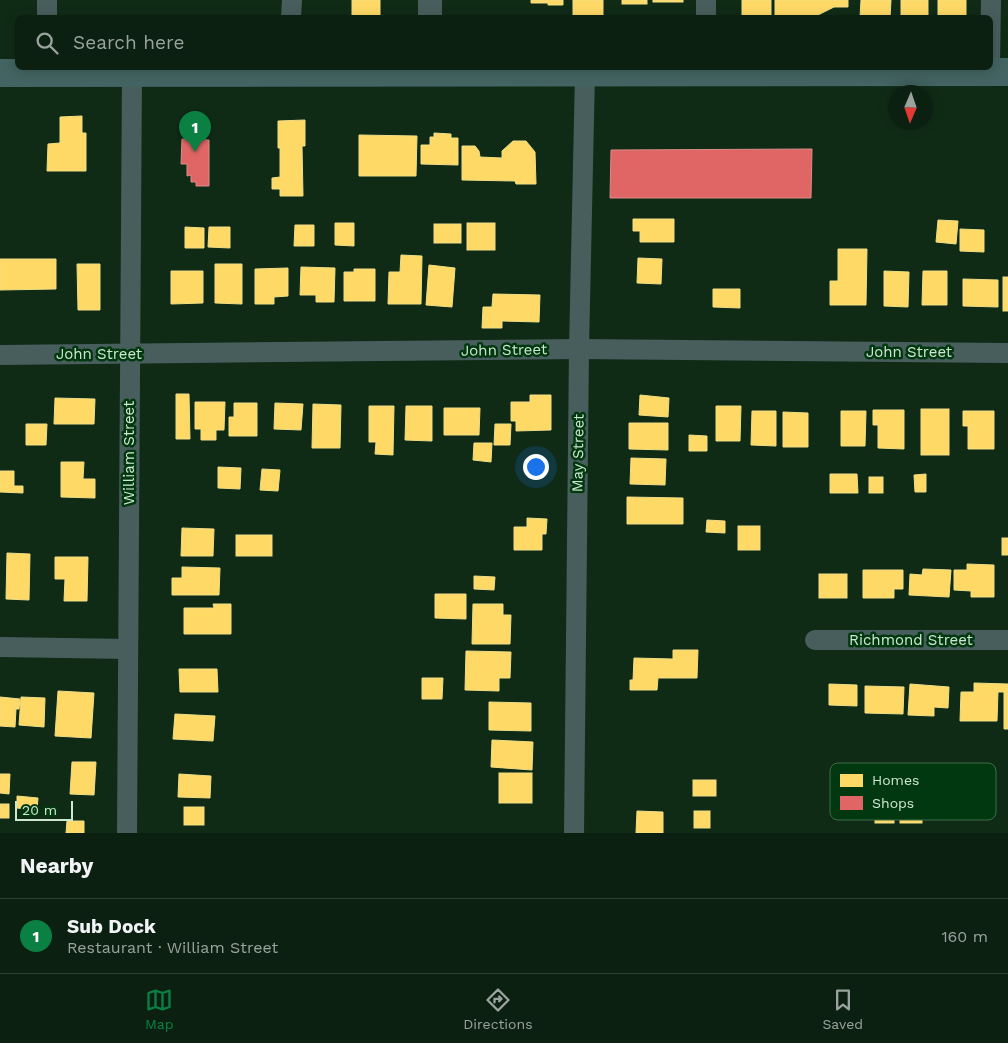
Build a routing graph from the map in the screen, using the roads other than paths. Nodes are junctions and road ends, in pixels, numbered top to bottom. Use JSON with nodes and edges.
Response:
{"nodes":[{"id":1,"x":47,"y":0,"type":"edge"},
{"id":2,"x":292,"y":0,"type":"edge"},
{"id":3,"x":430,"y":0,"type":"edge"},
{"id":4,"x":706,"y":0,"type":"edge"},
{"id":5,"x":991,"y":0,"type":"edge"},
{"id":6,"x":47,"y":15,"type":"edge"},
{"id":7,"x":291,"y":15,"type":"edge"},
{"id":8,"x":430,"y":15,"type":"edge"},
{"id":9,"x":706,"y":15,"type":"edge"},
{"id":10,"x":992,"y":15,"type":"edge"},
{"id":11,"x":993,"y":34,"type":"edge"},
{"id":12,"x":995,"y":69,"type":"edge"},
{"id":13,"x":46,"y":70,"type":"edge"},
{"id":14,"x":290,"y":70,"type":"edge"},
{"id":15,"x":429,"y":70,"type":"edge"},
{"id":16,"x":705,"y":70,"type":"edge"},
{"id":17,"x":132,"y":73,"type":"junction"},
{"id":18,"x":585,"y":73,"type":"junction"},
{"id":19,"x":0,"y":74,"type":"edge"},
{"id":20,"x":579,"y":350,"type":"junction"},
{"id":21,"x":1008,"y":353,"type":"edge"},
{"id":22,"x":130,"y":354,"type":"junction"},
{"id":23,"x":0,"y":355,"type":"edge"},
{"id":24,"x":815,"y":640,"type":"dead end"},
{"id":25,"x":1008,"y":640,"type":"edge"},
{"id":26,"x":0,"y":647,"type":"edge"},
{"id":27,"x":128,"y":648,"type":"junction"},
{"id":28,"x":126,"y":833,"type":"edge"},
{"id":29,"x":574,"y":833,"type":"edge"}],
"edges":[{"from":1,"to":6,"type":"street"},
{"from":2,"to":7,"type":"street"},
{"from":3,"to":8,"type":"street"},
{"from":4,"to":9,"type":"street"},
{"from":5,"to":10,"type":"street"},
{"from":11,"to":12,"type":"street"},
{"from":13,"to":17,"type":"main road"},
{"from":13,"to":19,"type":"main road"},
{"from":14,"to":15,"type":"main road"},
{"from":14,"to":17,"type":"main road"},
{"from":15,"to":18,"type":"main road"},
{"from":16,"to":18,"type":"main road"},
{"from":17,"to":22,"type":"street","name":"William Street"},
{"from":18,"to":20,"type":"street","name":"May Street"},
{"from":20,"to":21,"type":"street","name":"John Street"},
{"from":20,"to":22,"type":"street","name":"John Street"},
{"from":20,"to":29,"type":"street","name":"May Street"},
{"from":22,"to":23,"type":"street","name":"John Street"},
{"from":22,"to":27,"type":"street","name":"William Street"},
{"from":24,"to":25,"type":"street","name":"Richmond Street"},
{"from":26,"to":27,"type":"street"},
{"from":27,"to":28,"type":"street","name":"William Street"}]}
